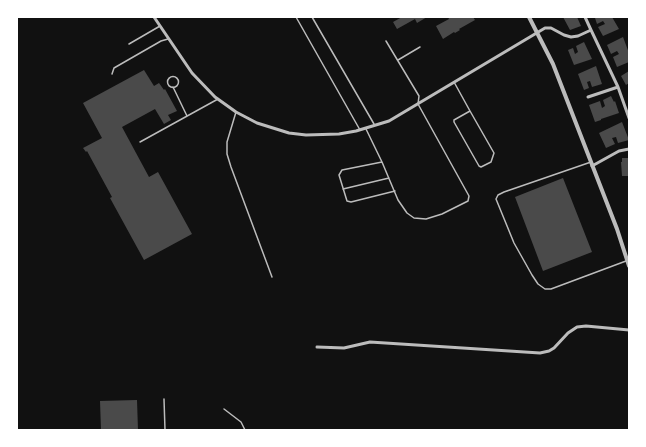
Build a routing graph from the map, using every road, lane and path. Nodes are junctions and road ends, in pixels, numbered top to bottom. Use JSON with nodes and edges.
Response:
{"nodes":[{"id":1,"x":154,"y":17,"type":"edge"},
{"id":2,"x":296,"y":17,"type":"edge"},
{"id":3,"x":312,"y":17,"type":"edge"},
{"id":4,"x":529,"y":17,"type":"edge"},
{"id":5,"x":585,"y":17,"type":"edge"},
{"id":6,"x":160,"y":26,"type":"junction"},
{"id":7,"x":592,"y":30,"type":"junction"},
{"id":8,"x":537,"y":32,"type":"junction"},
{"id":9,"x":168,"y":39,"type":"junction"},
{"id":10,"x":386,"y":41,"type":"dead end"},
{"id":11,"x":129,"y":44,"type":"dead end"},
{"id":12,"x":420,"y":47,"type":"dead end"},
{"id":13,"x":398,"y":60,"type":"junction"},
{"id":14,"x":112,"y":74,"type":"dead end"},
{"id":15,"x":454,"y":82,"type":"junction"},
{"id":16,"x":173,"y":87,"type":"junction"},
{"id":17,"x":618,"y":87,"type":"junction"},
{"id":18,"x":588,"y":97,"type":"dead end"},
{"id":19,"x":218,"y":99,"type":"junction"},
{"id":20,"x":418,"y":104,"type":"junction"},
{"id":21,"x":470,"y":111,"type":"junction"},
{"id":22,"x":236,"y":112,"type":"junction"},
{"id":23,"x":187,"y":116,"type":"junction"},
{"id":24,"x":629,"y":118,"type":"edge"},
{"id":25,"x":374,"y":125,"type":"junction"},
{"id":26,"x":366,"y":128,"type":"junction"},
{"id":27,"x":360,"y":130,"type":"junction"},
{"id":28,"x":140,"y":142,"type":"dead end"},
{"id":29,"x":629,"y":150,"type":"edge"},
{"id":30,"x":382,"y":162,"type":"junction"},
{"id":31,"x":592,"y":164,"type":"junction"},
{"id":32,"x":389,"y":178,"type":"junction"},
{"id":33,"x":343,"y":189,"type":"junction"},
{"id":34,"x":395,"y":191,"type":"junction"},
{"id":35,"x":627,"y":261,"type":"junction"},
{"id":36,"x":629,"y":266,"type":"edge"},
{"id":37,"x":272,"y":276,"type":"dead end"},
{"id":38,"x":629,"y":330,"type":"edge"},
{"id":39,"x":317,"y":347,"type":"dead end"},
{"id":40,"x":164,"y":399,"type":"dead end"},
{"id":41,"x":224,"y":409,"type":"dead end"},
{"id":42,"x":165,"y":430,"type":"edge"},
{"id":43,"x":245,"y":430,"type":"edge"}],
"edges":[{"from":1,"to":6,"type":"street"},
{"from":2,"to":27,"type":"lane"},
{"from":3,"to":25,"type":"lane"},
{"from":4,"to":8,"type":"street"},
{"from":5,"to":7,"type":"street"},
{"from":6,"to":9,"type":"street"},
{"from":6,"to":11,"type":"lane"},
{"from":7,"to":8,"type":"street"},
{"from":7,"to":17,"type":"street"},
{"from":8,"to":15,"type":"street"},
{"from":8,"to":31,"type":"street"},
{"from":9,"to":14,"type":"lane"},
{"from":9,"to":19,"type":"street"},
{"from":10,"to":13,"type":"lane"},
{"from":12,"to":13,"type":"lane"},
{"from":13,"to":20,"type":"lane"},
{"from":15,"to":20,"type":"street"},
{"from":15,"to":21,"type":"lane"},
{"from":16,"to":16,"type":"lane"},
{"from":16,"to":23,"type":"lane"},
{"from":17,"to":18,"type":"street"},
{"from":17,"to":24,"type":"street"},
{"from":19,"to":22,"type":"street"},
{"from":19,"to":23,"type":"lane"},
{"from":20,"to":25,"type":"street"},
{"from":20,"to":34,"type":"lane"},
{"from":21,"to":21,"type":"lane"},
{"from":22,"to":27,"type":"street"},
{"from":22,"to":37,"type":"lane"},
{"from":23,"to":28,"type":"lane"},
{"from":25,"to":26,"type":"street"},
{"from":26,"to":27,"type":"street"},
{"from":26,"to":30,"type":"lane"},
{"from":29,"to":31,"type":"street"},
{"from":30,"to":32,"type":"lane"},
{"from":30,"to":33,"type":"lane"},
{"from":31,"to":35,"type":"street"},
{"from":31,"to":35,"type":"lane"},
{"from":32,"to":33,"type":"lane"},
{"from":32,"to":34,"type":"lane"},
{"from":33,"to":34,"type":"lane"},
{"from":35,"to":36,"type":"street"},
{"from":38,"to":39,"type":"street"},
{"from":40,"to":42,"type":"lane"},
{"from":41,"to":43,"type":"lane"}]}
